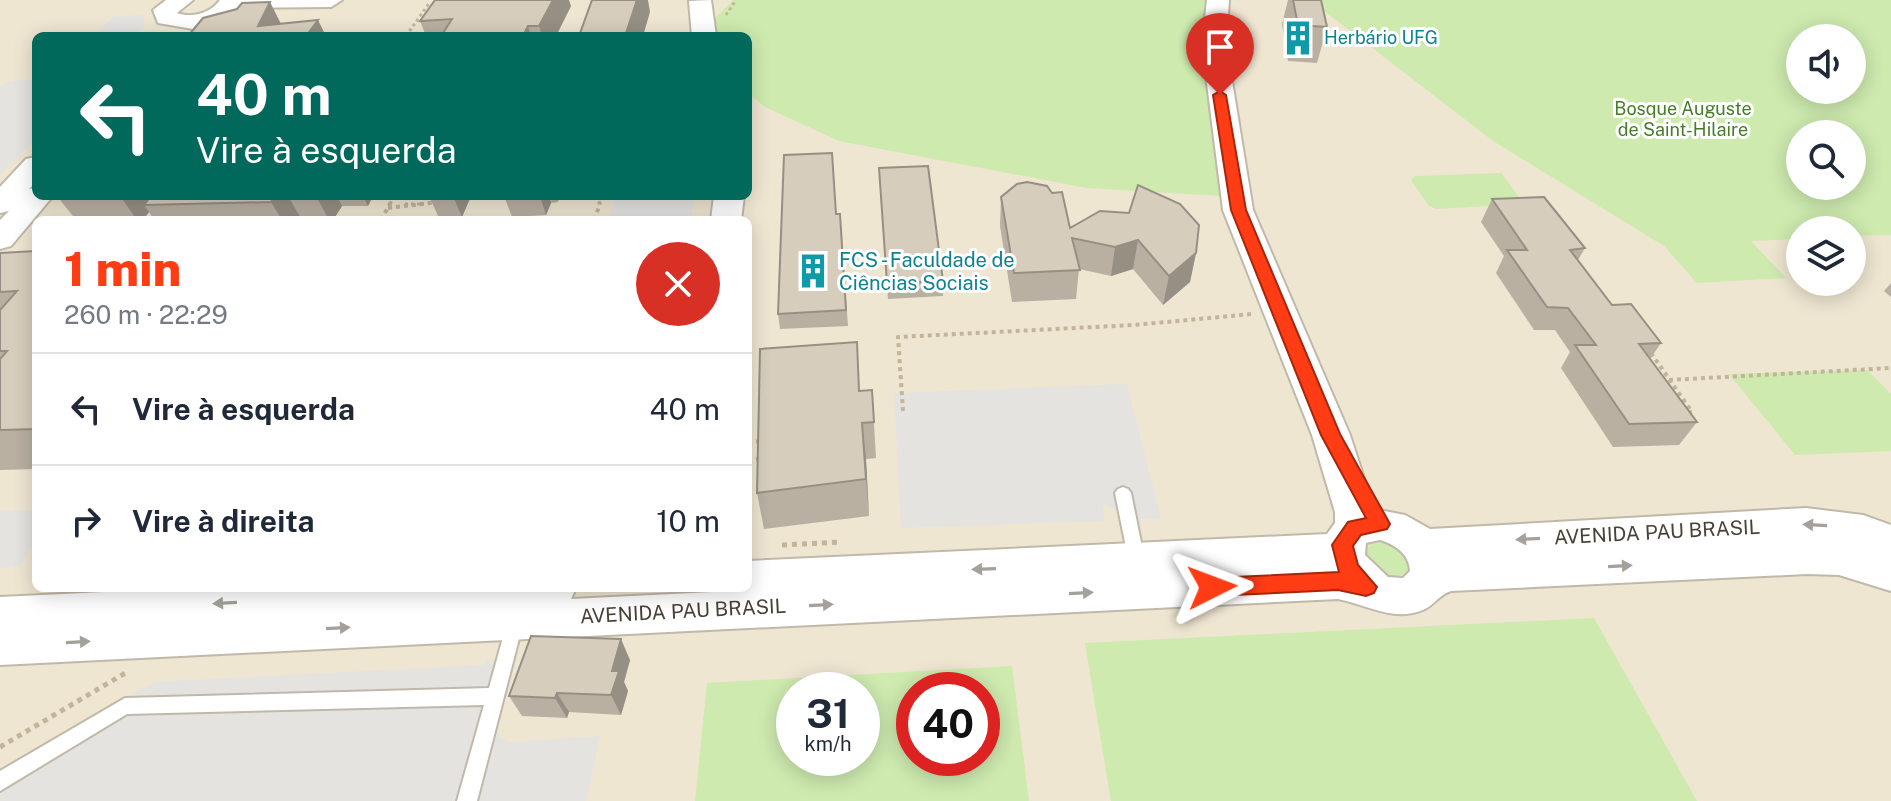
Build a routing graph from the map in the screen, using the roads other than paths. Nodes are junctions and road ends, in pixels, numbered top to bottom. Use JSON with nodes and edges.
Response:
{"nodes":[{"id":1,"x":331,"y":0,"type":"edge"},
{"id":2,"x":710,"y":0,"type":"edge"},
{"id":3,"x":1218,"y":0,"type":"edge"},
{"id":4,"x":231,"y":1,"type":"edge"},
{"id":5,"x":177,"y":23,"type":"edge"},
{"id":6,"x":704,"y":32,"type":"edge"},
{"id":7,"x":32,"y":169,"type":"edge"},
{"id":8,"x":34,"y":200,"type":"edge"},
{"id":9,"x":0,"y":204,"type":"edge"},
{"id":10,"x":0,"y":239,"type":"edge"},
{"id":11,"x":1123,"y":493,"type":"dead end"},
{"id":12,"x":1359,"y":534,"type":"junction"},
{"id":13,"x":1891,"y":542,"type":"edge"},
{"id":14,"x":1427,"y":562,"type":"junction"},
{"id":15,"x":1137,"y":563,"type":"junction"},
{"id":16,"x":1891,"y":573,"type":"edge"},
{"id":17,"x":761,"y":577,"type":"edge"},
{"id":18,"x":1366,"y":587,"type":"junction"},
{"id":19,"x":476,"y":592,"type":"edge"},
{"id":20,"x":0,"y":616,"type":"edge"},
{"id":21,"x":516,"y":619,"type":"junction"},
{"id":22,"x":0,"y":645,"type":"edge"},
{"id":23,"x":494,"y":696,"type":"junction"},
{"id":24,"x":0,"y":782,"type":"edge"},
{"id":25,"x":467,"y":801,"type":"edge"}],
"edges":[{"from":1,"to":4,"type":"street"},
{"from":2,"to":6,"type":"street"},
{"from":3,"to":12,"type":"street"},
{"from":4,"to":5,"type":"street"},
{"from":7,"to":9,"type":"street"},
{"from":8,"to":10,"type":"street"},
{"from":11,"to":15,"type":"lane"},
{"from":12,"to":14,"type":"street"},
{"from":12,"to":15,"type":"street","name":"AVENIDA PAU BRASIL"},
{"from":12,"to":18,"type":"street"},
{"from":13,"to":14,"type":"street","name":"AVENIDA PAU BRASIL","one_way":true},
{"from":14,"to":16,"type":"street","name":"AVENIDA PAU BRASIL","one_way":true},
{"from":14,"to":18,"type":"street"},
{"from":15,"to":17,"type":"street","name":"AVENIDA PAU BRASIL","one_way":true},
{"from":21,"to":18,"type":"street","name":"AVENIDA PAU BRASIL","one_way":true},
{"from":19,"to":20,"type":"street","name":"AVENIDA PAU BRASIL","one_way":true},
{"from":22,"to":21,"type":"street","name":"AVENIDA PAU BRASIL","one_way":true},
{"from":21,"to":23,"type":"lane"},
{"from":23,"to":24,"type":"lane"},
{"from":23,"to":25,"type":"lane"}]}
